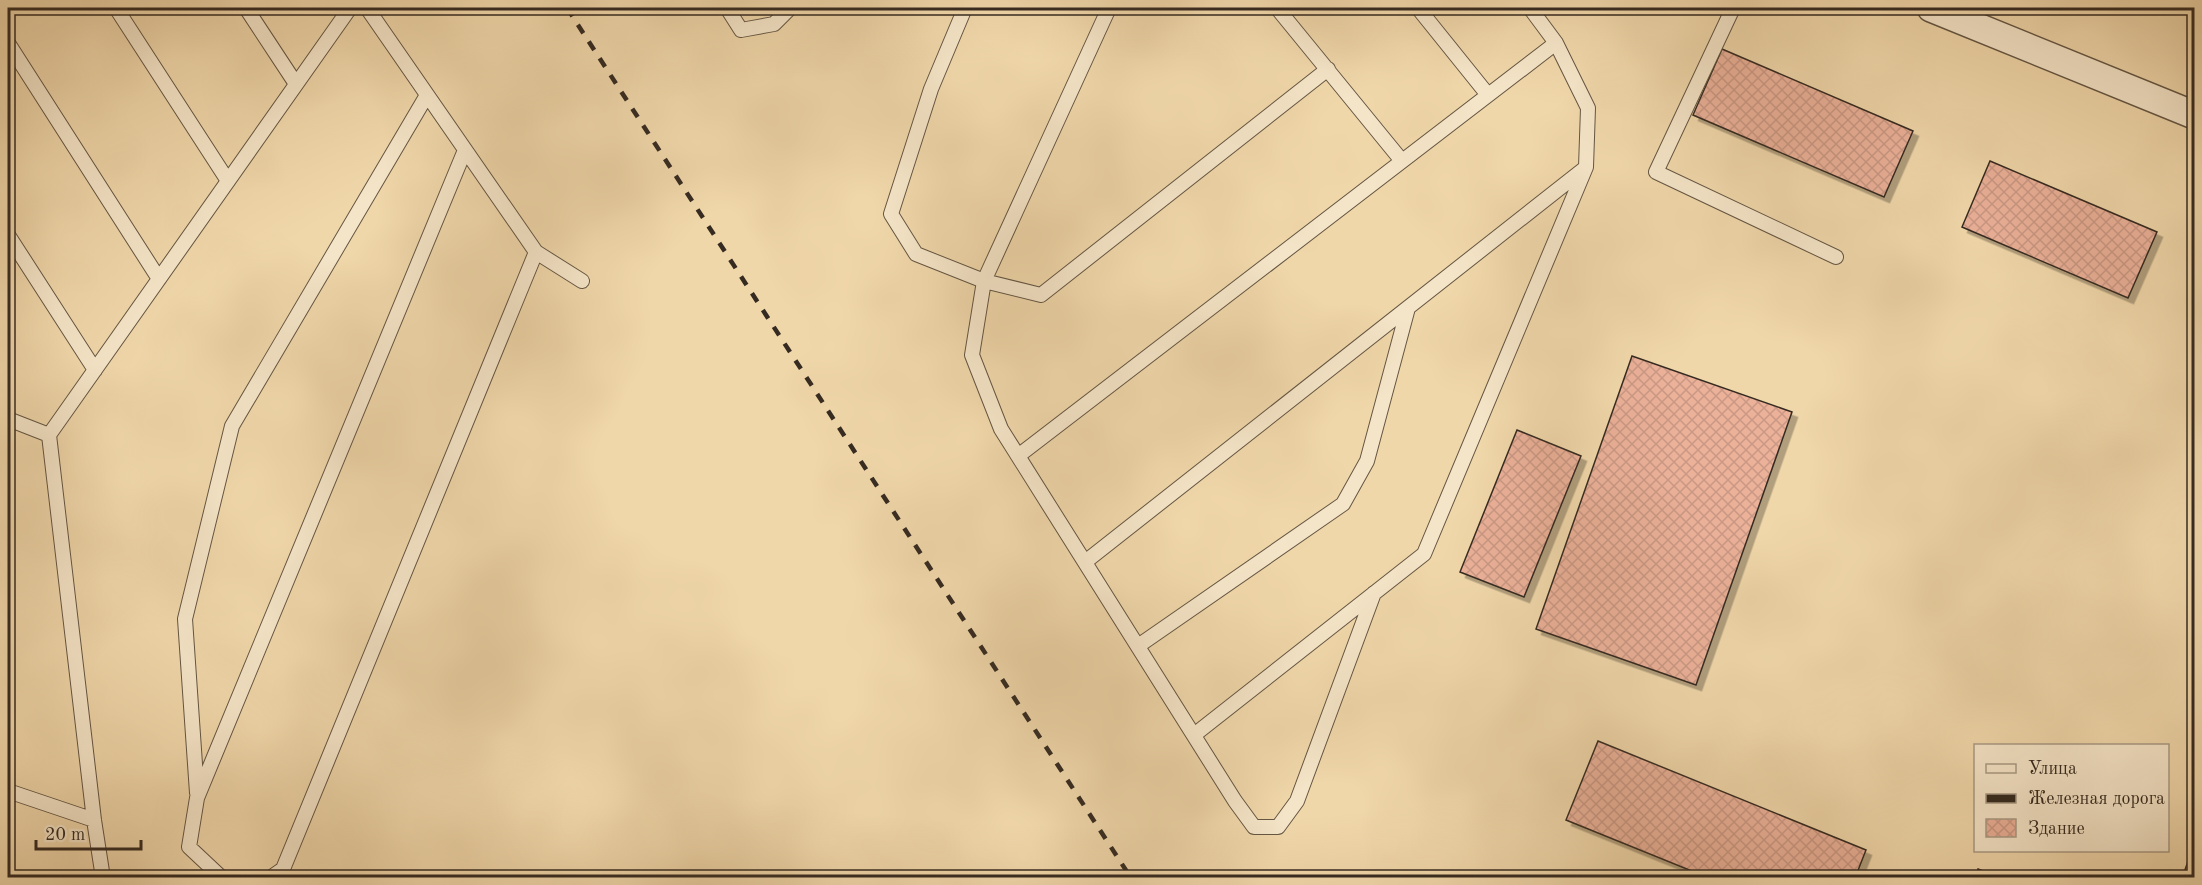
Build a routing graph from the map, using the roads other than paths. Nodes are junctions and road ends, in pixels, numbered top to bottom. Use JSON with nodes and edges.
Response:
{"nodes":[{"id":1,"x":116,"y":8,"type":"edge"},
{"id":2,"x":246,"y":8,"type":"edge"},
{"id":3,"x":350,"y":8,"type":"edge"},
{"id":4,"x":367,"y":8,"type":"edge"},
{"id":5,"x":727,"y":8,"type":"edge"},
{"id":6,"x":790,"y":8,"type":"edge"},
{"id":7,"x":965,"y":8,"type":"edge"},
{"id":8,"x":1109,"y":8,"type":"edge"},
{"id":9,"x":1277,"y":8,"type":"edge"},
{"id":10,"x":1418,"y":8,"type":"edge"},
{"id":11,"x":1530,"y":8,"type":"edge"},
{"id":12,"x":1733,"y":8,"type":"edge"},
{"id":13,"x":1931,"y":8,"type":"edge"},
{"id":14,"x":8,"y":43,"type":"edge"},
{"id":15,"x":1556,"y":43,"type":"junction"},
{"id":16,"x":1328,"y":69,"type":"junction"},
{"id":17,"x":296,"y":84,"type":"junction"},
{"id":18,"x":427,"y":95,"type":"junction"},
{"id":19,"x":1488,"y":95,"type":"junction"},
{"id":20,"x":2194,"y":115,"type":"edge"},
{"id":21,"x":465,"y":150,"type":"junction"},
{"id":22,"x":1402,"y":161,"type":"junction"},
{"id":23,"x":1586,"y":167,"type":"junction"},
{"id":24,"x":228,"y":181,"type":"junction"},
{"id":25,"x":8,"y":235,"type":"edge"},
{"id":26,"x":536,"y":252,"type":"junction"},
{"id":27,"x":1836,"y":257,"type":"dead end"},
{"id":28,"x":159,"y":279,"type":"junction"},
{"id":29,"x":582,"y":281,"type":"dead end"},
{"id":30,"x":984,"y":281,"type":"junction"},
{"id":31,"x":1408,"y":308,"type":"junction"},
{"id":32,"x":95,"y":370,"type":"junction"},
{"id":33,"x":8,"y":419,"type":"edge"},
{"id":34,"x":49,"y":435,"type":"junction"},
{"id":35,"x":1018,"y":456,"type":"junction"},
{"id":36,"x":1085,"y":562,"type":"junction"},
{"id":37,"x":1374,"y":594,"type":"junction"},
{"id":38,"x":1138,"y":646,"type":"junction"},
{"id":39,"x":1194,"y":735,"type":"junction"},
{"id":40,"x":8,"y":791,"type":"edge"},
{"id":41,"x":197,"y":798,"type":"junction"},
{"id":42,"x":94,"y":820,"type":"junction"},
{"id":43,"x":103,"y":878,"type":"edge"},
{"id":44,"x":222,"y":878,"type":"edge"},
{"id":45,"x":270,"y":878,"type":"edge"}],
"edges":[{"from":1,"to":24,"type":"lane"},
{"from":2,"to":17,"type":"lane"},
{"from":3,"to":17,"type":"lane"},
{"from":4,"to":18,"type":"lane"},
{"from":5,"to":6,"type":"lane"},
{"from":7,"to":30,"type":"lane"},
{"from":8,"to":30,"type":"lane"},
{"from":9,"to":16,"type":"lane"},
{"from":10,"to":19,"type":"lane"},
{"from":11,"to":15,"type":"lane"},
{"from":12,"to":27,"type":"lane"},
{"from":13,"to":20,"type":"street"},
{"from":14,"to":28,"type":"lane"},
{"from":15,"to":19,"type":"lane"},
{"from":15,"to":23,"type":"lane"},
{"from":16,"to":22,"type":"lane"},
{"from":16,"to":30,"type":"lane"},
{"from":17,"to":24,"type":"lane"},
{"from":18,"to":21,"type":"lane"},
{"from":18,"to":41,"type":"lane"},
{"from":19,"to":22,"type":"lane"},
{"from":21,"to":26,"type":"lane"},
{"from":21,"to":41,"type":"lane"},
{"from":22,"to":35,"type":"lane"},
{"from":23,"to":31,"type":"lane"},
{"from":23,"to":37,"type":"lane"},
{"from":24,"to":28,"type":"lane"},
{"from":25,"to":32,"type":"lane"},
{"from":26,"to":29,"type":"lane"},
{"from":26,"to":45,"type":"lane"},
{"from":28,"to":32,"type":"lane"},
{"from":30,"to":35,"type":"lane"},
{"from":31,"to":36,"type":"lane"},
{"from":31,"to":38,"type":"lane"},
{"from":32,"to":34,"type":"lane"},
{"from":33,"to":34,"type":"lane"},
{"from":34,"to":42,"type":"lane"},
{"from":35,"to":36,"type":"lane"},
{"from":36,"to":38,"type":"lane"},
{"from":37,"to":39,"type":"lane"},
{"from":37,"to":39,"type":"lane"},
{"from":38,"to":39,"type":"lane"},
{"from":40,"to":42,"type":"lane"},
{"from":41,"to":44,"type":"lane"},
{"from":42,"to":43,"type":"lane"}]}
